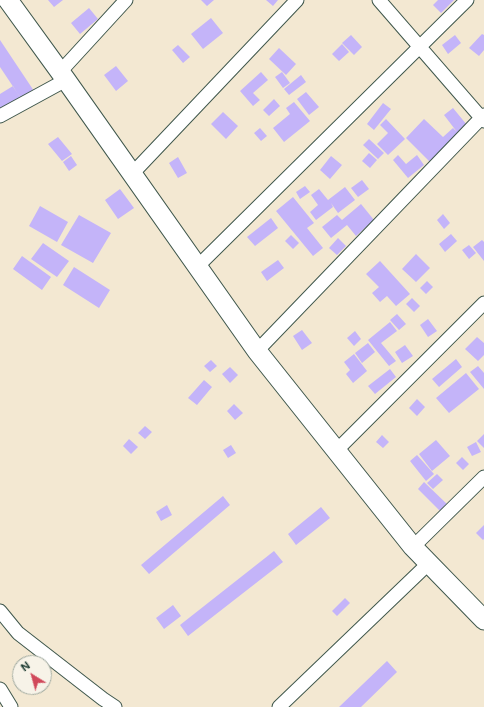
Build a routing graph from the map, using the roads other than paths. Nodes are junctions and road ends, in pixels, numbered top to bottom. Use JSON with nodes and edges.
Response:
{"nodes":[{"id":1,"x":8,"y":0,"type":"edge"},
{"id":2,"x":126,"y":0,"type":"edge"},
{"id":3,"x":297,"y":0,"type":"edge"},
{"id":4,"x":379,"y":0,"type":"edge"},
{"id":5,"x":467,"y":0,"type":"edge"},
{"id":6,"x":420,"y":46,"type":"junction"},
{"id":7,"x":63,"y":76,"type":"junction"},
{"id":8,"x":0,"y":116,"type":"edge"},
{"id":9,"x":483,"y":118,"type":"edge"},
{"id":10,"x":132,"y":174,"type":"junction"},
{"id":11,"x":198,"y":268,"type":"junction"},
{"id":12,"x":484,"y":304,"type":"edge"},
{"id":13,"x":257,"y":351,"type":"junction"},
{"id":14,"x":336,"y":451,"type":"junction"},
{"id":15,"x":484,"y":477,"type":"edge"},
{"id":16,"x":413,"y":547,"type":"junction"},
{"id":17,"x":429,"y":563,"type":"junction"},
{"id":18,"x":0,"y":611,"type":"edge"},
{"id":19,"x":484,"y":620,"type":"edge"},
{"id":20,"x":0,"y":689,"type":"edge"},
{"id":21,"x":11,"y":707,"type":"edge"},
{"id":22,"x":115,"y":707,"type":"edge"},
{"id":23,"x":280,"y":707,"type":"edge"}],
"edges":[{"from":1,"to":7,"type":"main road"},
{"from":2,"to":7,"type":"street"},
{"from":3,"to":10,"type":"street"},
{"from":4,"to":6,"type":"street"},
{"from":5,"to":6,"type":"street"},
{"from":6,"to":9,"type":"street"},
{"from":6,"to":11,"type":"street"},
{"from":7,"to":8,"type":"street"},
{"from":7,"to":10,"type":"main road"},
{"from":9,"to":13,"type":"street"},
{"from":10,"to":11,"type":"main road"},
{"from":11,"to":13,"type":"main road"},
{"from":12,"to":14,"type":"street"},
{"from":13,"to":14,"type":"main road"},
{"from":14,"to":16,"type":"main road"},
{"from":15,"to":16,"type":"street"},
{"from":16,"to":17,"type":"main road"},
{"from":17,"to":19,"type":"main road"},
{"from":17,"to":23,"type":"street"},
{"from":18,"to":22,"type":"street"},
{"from":20,"to":21,"type":"street"}]}
